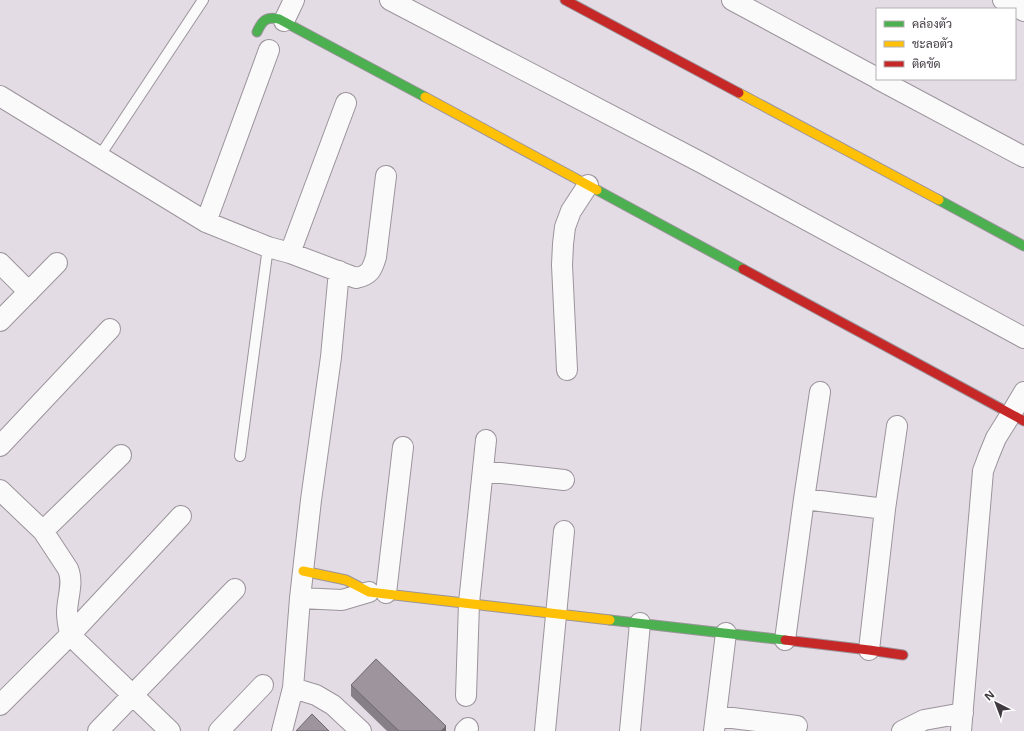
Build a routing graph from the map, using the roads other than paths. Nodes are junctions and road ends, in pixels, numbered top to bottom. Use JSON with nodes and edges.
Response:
{"nodes":[{"id":1,"x":203,"y":0,"type":"edge"},
{"id":2,"x":294,"y":0,"type":"edge"},
{"id":3,"x":390,"y":0,"type":"edge"},
{"id":4,"x":565,"y":0,"type":"edge"},
{"id":5,"x":732,"y":0,"type":"edge"},
{"id":6,"x":1003,"y":0,"type":"edge"},
{"id":7,"x":1024,"y":11,"type":"edge"},
{"id":8,"x":284,"y":21,"type":"junction"},
{"id":9,"x":257,"y":32,"type":"dead end"},
{"id":10,"x":269,"y":50,"type":"dead end"},
{"id":11,"x":876,"y":78,"type":"edge"},
{"id":12,"x":880,"y":80,"type":"edge"},
{"id":13,"x":0,"y":96,"type":"edge"},
{"id":14,"x":346,"y":103,"type":"dead end"},
{"id":15,"x":99,"y":157,"type":"junction"},
{"id":16,"x":1024,"y":157,"type":"edge"},
{"id":17,"x":386,"y":176,"type":"dead end"},
{"id":18,"x":588,"y":185,"type":"junction"},
{"id":19,"x":206,"y":222,"type":"junction"},
{"id":20,"x":1024,"y":246,"type":"edge"},
{"id":21,"x":268,"y":247,"type":"junction"},
{"id":22,"x":290,"y":253,"type":"junction"},
{"id":23,"x":0,"y":263,"type":"edge"},
{"id":24,"x":57,"y":263,"type":"dead end"},
{"id":25,"x":339,"y":271,"type":"junction"},
{"id":26,"x":29,"y":292,"type":"junction"},
{"id":27,"x":0,"y":321,"type":"edge"},
{"id":28,"x":110,"y":329,"type":"dead end"},
{"id":29,"x":1024,"y":338,"type":"edge"},
{"id":30,"x":567,"y":370,"type":"dead end"},
{"id":31,"x":820,"y":392,"type":"dead end"},
{"id":32,"x":1024,"y":392,"type":"edge"},
{"id":33,"x":1018,"y":418,"type":"edge"},
{"id":34,"x":897,"y":426,"type":"dead end"},
{"id":35,"x":486,"y":440,"type":"dead end"},
{"id":36,"x":0,"y":446,"type":"edge"},
{"id":37,"x":404,"y":447,"type":"dead end"},
{"id":38,"x":122,"y":455,"type":"dead end"},
{"id":39,"x":240,"y":456,"type":"dead end"},
{"id":40,"x":484,"y":471,"type":"junction"},
{"id":41,"x":564,"y":480,"type":"dead end"},
{"id":42,"x":0,"y":490,"type":"edge"},
{"id":43,"x":804,"y":499,"type":"junction"},
{"id":44,"x":885,"y":509,"type":"junction"},
{"id":45,"x":181,"y":516,"type":"dead end"},
{"id":46,"x":43,"y":531,"type":"junction"},
{"id":47,"x":564,"y":532,"type":"dead end"},
{"id":48,"x":303,"y":571,"type":"junction"},
{"id":49,"x":235,"y":589,"type":"dead end"},
{"id":50,"x":377,"y":592,"type":"junction"},
{"id":51,"x":300,"y":598,"type":"junction"},
{"id":52,"x":469,"y":603,"type":"junction"},
{"id":53,"x":557,"y":614,"type":"junction"},
{"id":54,"x":640,"y":623,"type":"junction"},
{"id":55,"x":726,"y":633,"type":"junction"},
{"id":56,"x":70,"y":635,"type":"junction"},
{"id":57,"x":785,"y":640,"type":"junction"},
{"id":58,"x":869,"y":650,"type":"junction"},
{"id":59,"x":903,"y":655,"type":"dead end"},
{"id":60,"x":263,"y":685,"type":"dead end"},
{"id":61,"x":293,"y":688,"type":"junction"},
{"id":62,"x":133,"y":695,"type":"junction"},
{"id":63,"x":466,"y":696,"type":"dead end"},
{"id":64,"x":0,"y":705,"type":"edge"},
{"id":65,"x":962,"y":722,"type":"edge"},
{"id":66,"x":715,"y":724,"type":"edge"},
{"id":67,"x":797,"y":726,"type":"dead end"},
{"id":68,"x":98,"y":731,"type":"edge"},
{"id":69,"x":170,"y":731,"type":"edge"},
{"id":70,"x":219,"y":731,"type":"edge"},
{"id":71,"x":282,"y":731,"type":"edge"},
{"id":72,"x":361,"y":731,"type":"edge"},
{"id":73,"x":545,"y":731,"type":"edge"},
{"id":74,"x":630,"y":731,"type":"edge"},
{"id":75,"x":902,"y":731,"type":"edge"}],
"edges":[{"from":1,"to":15,"type":"lane"},
{"from":2,"to":8,"type":"street"},
{"from":3,"to":29,"type":"street"},
{"from":4,"to":20,"type":"street"},
{"from":5,"to":11,"type":"street"},
{"from":6,"to":7,"type":"street"},
{"from":8,"to":9,"type":"street"},
{"from":8,"to":18,"type":"street"},
{"from":10,"to":19,"type":"street"},
{"from":12,"to":16,"type":"street"},
{"from":13,"to":15,"type":"street"},
{"from":14,"to":22,"type":"street"},
{"from":15,"to":19,"type":"street"},
{"from":17,"to":25,"type":"street"},
{"from":18,"to":30,"type":"street"},
{"from":18,"to":33,"type":"street"},
{"from":19,"to":21,"type":"street"},
{"from":21,"to":22,"type":"street"},
{"from":21,"to":39,"type":"lane"},
{"from":22,"to":25,"type":"street"},
{"from":23,"to":26,"type":"street"},
{"from":24,"to":26,"type":"street"},
{"from":25,"to":48,"type":"street"},
{"from":26,"to":27,"type":"street"},
{"from":28,"to":36,"type":"street"},
{"from":31,"to":43,"type":"street"},
{"from":32,"to":33,"type":"street"},
{"from":33,"to":65,"type":"street"},
{"from":34,"to":44,"type":"street"},
{"from":35,"to":40,"type":"street"},
{"from":37,"to":50,"type":"street"},
{"from":38,"to":46,"type":"street"},
{"from":40,"to":41,"type":"street"},
{"from":40,"to":52,"type":"street"},
{"from":42,"to":46,"type":"street"},
{"from":43,"to":44,"type":"street"},
{"from":43,"to":57,"type":"street"},
{"from":44,"to":58,"type":"street"},
{"from":45,"to":56,"type":"street"},
{"from":46,"to":56,"type":"street"},
{"from":47,"to":53,"type":"street"},
{"from":48,"to":50,"type":"street"},
{"from":48,"to":51,"type":"street"},
{"from":49,"to":62,"type":"street"},
{"from":50,"to":51,"type":"street"},
{"from":50,"to":52,"type":"street"},
{"from":51,"to":61,"type":"street"},
{"from":52,"to":53,"type":"street"},
{"from":52,"to":63,"type":"street"},
{"from":53,"to":54,"type":"street"},
{"from":53,"to":73,"type":"street"},
{"from":54,"to":55,"type":"street"},
{"from":54,"to":74,"type":"street"},
{"from":55,"to":57,"type":"street"},
{"from":55,"to":66,"type":"street"},
{"from":56,"to":62,"type":"street"},
{"from":56,"to":64,"type":"street"},
{"from":57,"to":58,"type":"street"},
{"from":58,"to":59,"type":"street"},
{"from":60,"to":70,"type":"street"},
{"from":61,"to":71,"type":"street"},
{"from":61,"to":72,"type":"street"},
{"from":62,"to":68,"type":"street"},
{"from":62,"to":69,"type":"street"},
{"from":65,"to":75,"type":"street"},
{"from":66,"to":67,"type":"street"}]}
